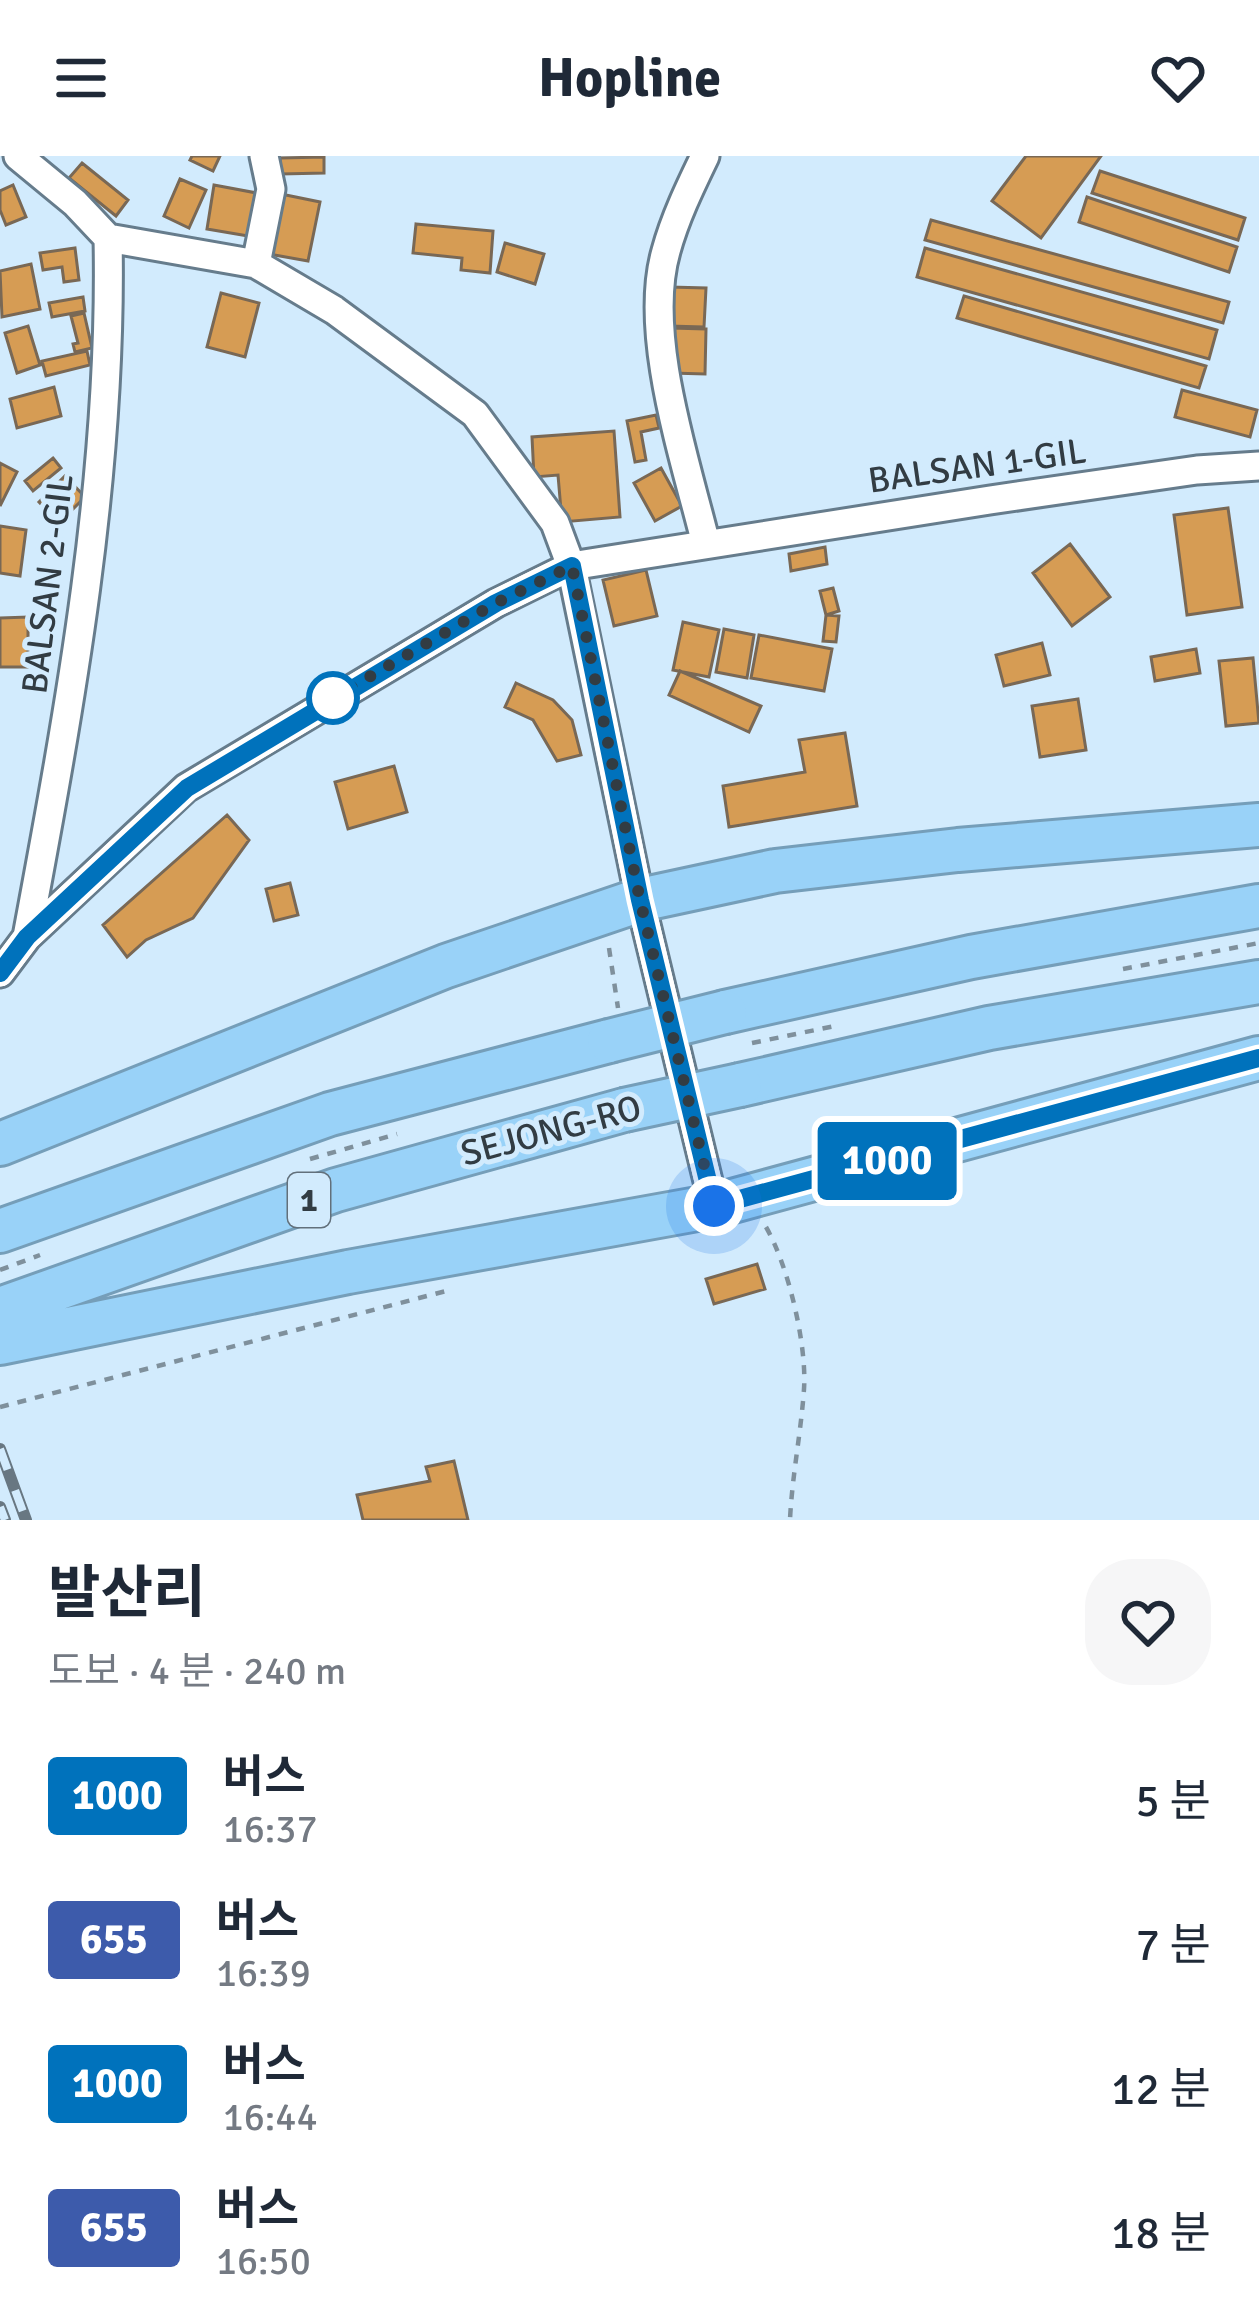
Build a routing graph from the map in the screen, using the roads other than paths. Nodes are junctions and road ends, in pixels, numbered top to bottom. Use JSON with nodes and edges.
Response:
{"nodes":[{"id":1,"x":18,"y":156,"type":"edge"},
{"id":2,"x":264,"y":156,"type":"edge"},
{"id":3,"x":705,"y":156,"type":"edge"},
{"id":4,"x":108,"y":238,"type":"junction"},
{"id":5,"x":256,"y":264,"type":"junction"},
{"id":6,"x":1259,"y":466,"type":"edge"},
{"id":7,"x":706,"y":544,"type":"junction"},
{"id":8,"x":572,"y":566,"type":"junction"},
{"id":9,"x":1259,"y":825,"type":"edge"},
{"id":10,"x":640,"y":900,"type":"junction"},
{"id":11,"x":1259,"y":906,"type":"edge"},
{"id":12,"x":27,"y":937,"type":"junction"},
{"id":13,"x":0,"y":973,"type":"edge"},
{"id":14,"x":1259,"y":982,"type":"edge"},
{"id":15,"x":1259,"y":1058,"type":"edge"},
{"id":16,"x":0,"y":1144,"type":"edge"},
{"id":17,"x":714,"y":1206,"type":"junction"},
{"id":18,"x":0,"y":1232,"type":"edge"},
{"id":19,"x":0,"y":1310,"type":"edge"},
{"id":20,"x":0,"y":1343,"type":"edge"}],
"edges":[{"from":1,"to":4,"type":"street"},
{"from":2,"to":5,"type":"street"},
{"from":3,"to":7,"type":"street"},
{"from":4,"to":5,"type":"street"},
{"from":4,"to":12,"type":"street","name":"BALSAN 2-GIL"},
{"from":5,"to":8,"type":"street"},
{"from":6,"to":7,"type":"street","name":"BALSAN 1-GIL"},
{"from":7,"to":8,"type":"street","name":"BALSAN 1-GIL"},
{"from":8,"to":10,"type":"street"},
{"from":8,"to":12,"type":"street","name":"BALSAN 1-GIL"},
{"from":9,"to":10,"type":"highway"},
{"from":10,"to":16,"type":"highway"},
{"from":10,"to":17,"type":"street"},
{"from":11,"to":18,"type":"highway","name":"SEJONG-RO","number":"1","bridge":true},
{"from":12,"to":13,"type":"street","name":"BALSAN 1-GIL"},
{"from":14,"to":19,"type":"highway","name":"SEJONG-RO","number":"1","bridge":true},
{"from":15,"to":17,"type":"highway"},
{"from":17,"to":20,"type":"highway"}]}
